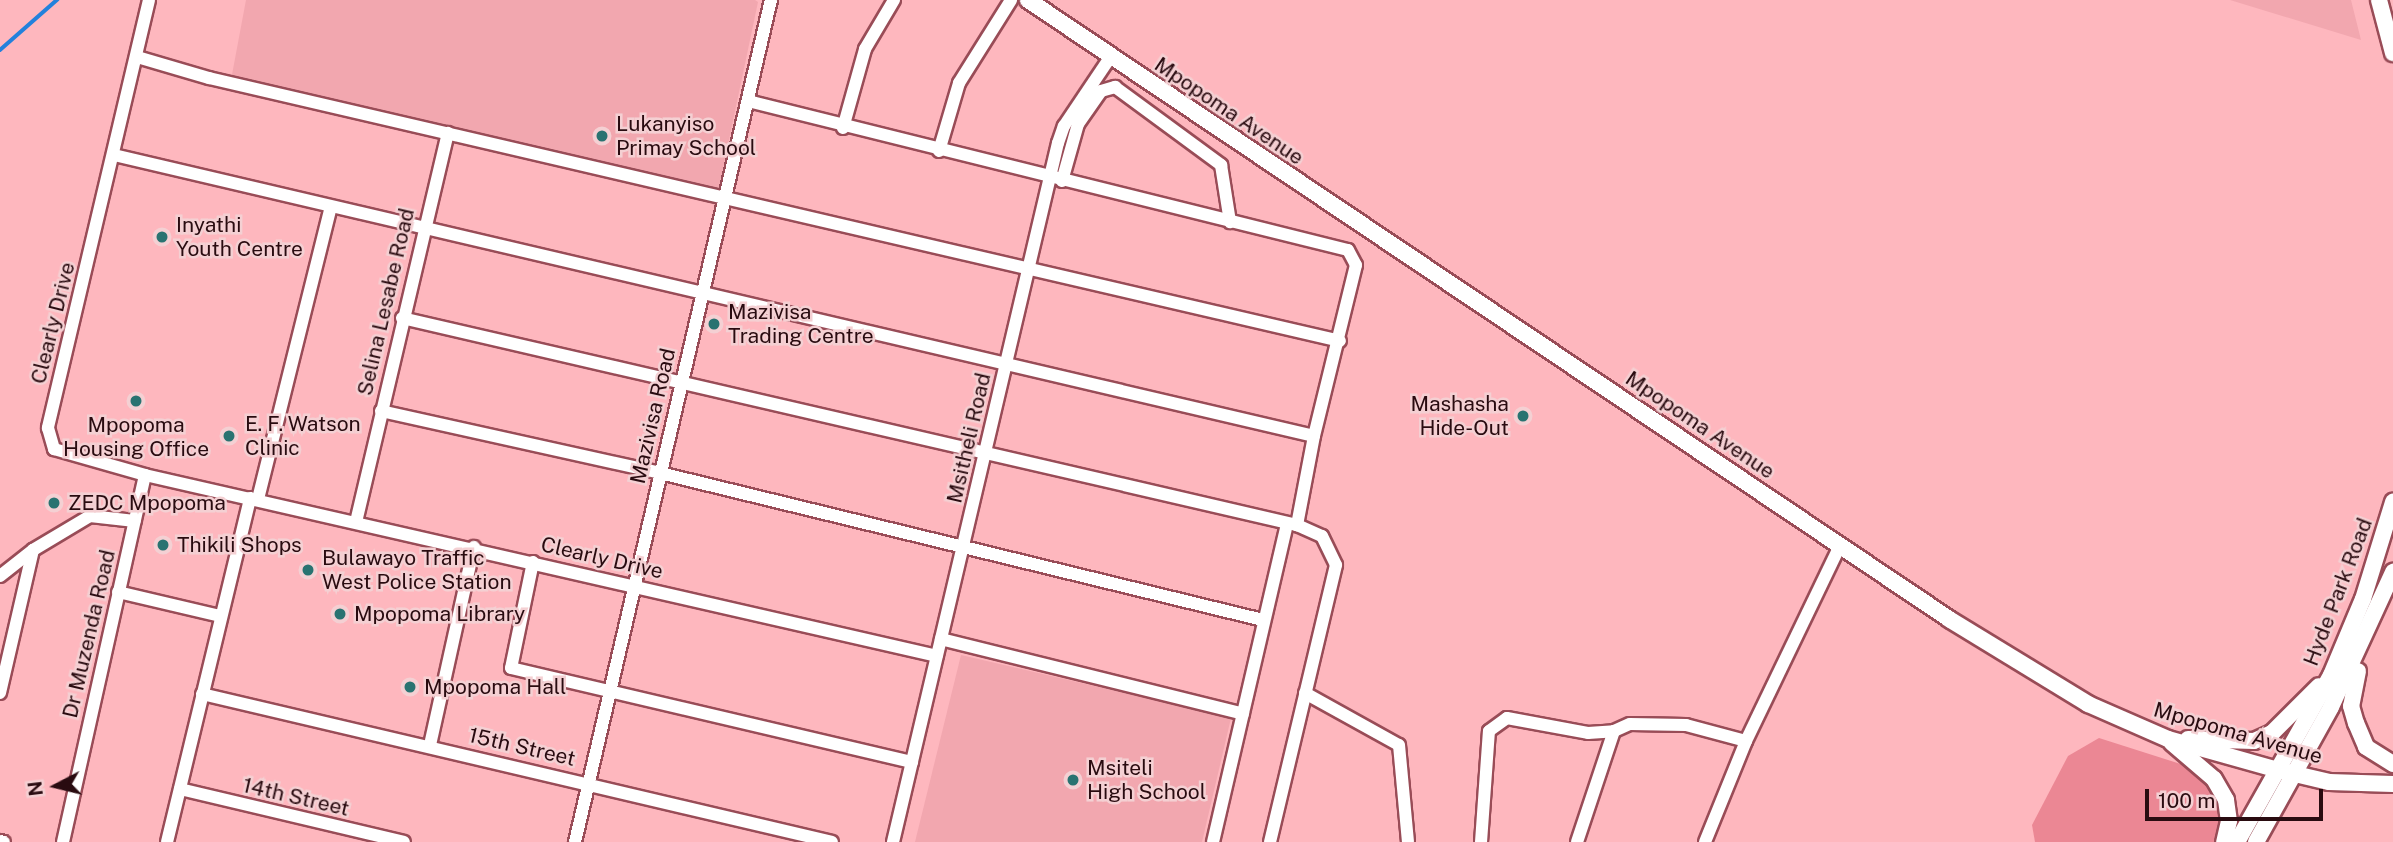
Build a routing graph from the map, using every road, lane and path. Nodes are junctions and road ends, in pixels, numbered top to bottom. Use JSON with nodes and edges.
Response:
{"nodes":[{"id":1,"x":149,"y":0,"type":"edge"},
{"id":2,"x":771,"y":0,"type":"edge"},
{"id":3,"x":894,"y":0,"type":"edge"},
{"id":4,"x":1011,"y":0,"type":"edge"},
{"id":5,"x":1028,"y":0,"type":"edge"},
{"id":6,"x":2379,"y":0,"type":"edge"},
{"id":7,"x":2393,"y":53,"type":"edge"},
{"id":8,"x":1111,"y":56,"type":"junction"},
{"id":9,"x":137,"y":57,"type":"junction"},
{"id":10,"x":748,"y":102,"type":"junction"},
{"id":11,"x":843,"y":128,"type":"junction"},
{"id":12,"x":448,"y":134,"type":"junction"},
{"id":13,"x":939,"y":151,"type":"junction"},
{"id":14,"x":114,"y":155,"type":"junction"},
{"id":15,"x":1056,"y":179,"type":"junction"},
{"id":16,"x":723,"y":198,"type":"junction"},
{"id":17,"x":331,"y":207,"type":"junction"},
{"id":18,"x":1230,"y":222,"type":"junction"},
{"id":19,"x":423,"y":225,"type":"junction"},
{"id":20,"x":1030,"y":268,"type":"junction"},
{"id":21,"x":703,"y":291,"type":"junction"},
{"id":22,"x":402,"y":318,"type":"junction"},
{"id":23,"x":1340,"y":341,"type":"junction"},
{"id":24,"x":1007,"y":361,"type":"junction"},
{"id":25,"x":681,"y":380,"type":"junction"},
{"id":26,"x":381,"y":411,"type":"junction"},
{"id":27,"x":1314,"y":436,"type":"junction"},
{"id":28,"x":984,"y":455,"type":"junction"},
{"id":29,"x":660,"y":473,"type":"junction"},
{"id":30,"x":145,"y":475,"type":"junction"},
{"id":31,"x":254,"y":498,"type":"junction"},
{"id":32,"x":2393,"y":502,"type":"edge"},
{"id":33,"x":135,"y":521,"type":"junction"},
{"id":34,"x":356,"y":522,"type":"junction"},
{"id":35,"x":1292,"y":524,"type":"junction"},
{"id":36,"x":963,"y":545,"type":"junction"},
{"id":37,"x":1840,"y":546,"type":"junction"},
{"id":38,"x":474,"y":547,"type":"junction"},
{"id":39,"x":33,"y":550,"type":"junction"},
{"id":40,"x":533,"y":562,"type":"junction"},
{"id":41,"x":2393,"y":572,"type":"edge"},
{"id":42,"x":0,"y":576,"type":"edge"},
{"id":43,"x":635,"y":584,"type":"junction"},
{"id":44,"x":118,"y":592,"type":"junction"},
{"id":45,"x":220,"y":617,"type":"junction"},
{"id":46,"x":1263,"y":621,"type":"junction"},
{"id":47,"x":2373,"y":625,"type":"junction"},
{"id":48,"x":941,"y":639,"type":"junction"},
{"id":49,"x":937,"y":656,"type":"junction"},
{"id":50,"x":2331,"y":675,"type":"junction"},
{"id":51,"x":610,"y":691,"type":"junction"},
{"id":52,"x":0,"y":693,"type":"edge"},
{"id":53,"x":1305,"y":693,"type":"junction"},
{"id":54,"x":202,"y":694,"type":"junction"},
{"id":55,"x":1242,"y":714,"type":"junction"},
{"id":56,"x":1614,"y":731,"type":"junction"},
{"id":57,"x":2168,"y":739,"type":"junction"},
{"id":58,"x":1746,"y":741,"type":"junction"},
{"id":59,"x":430,"y":745,"type":"junction"},
{"id":60,"x":912,"y":762,"type":"junction"},
{"id":61,"x":2393,"y":764,"type":"edge"},
{"id":62,"x":2278,"y":770,"type":"junction"},
{"id":63,"x":2295,"y":774,"type":"junction"},
{"id":64,"x":588,"y":782,"type":"junction"},
{"id":65,"x":2393,"y":784,"type":"edge"},
{"id":66,"x":180,"y":789,"type":"junction"},
{"id":67,"x":63,"y":842,"type":"edge"},
{"id":68,"x":167,"y":842,"type":"edge"},
{"id":69,"x":404,"y":842,"type":"edge"},
{"id":70,"x":575,"y":842,"type":"edge"},
{"id":71,"x":832,"y":842,"type":"edge"},
{"id":72,"x":893,"y":842,"type":"edge"},
{"id":73,"x":1213,"y":842,"type":"edge"},
{"id":74,"x":1270,"y":842,"type":"edge"},
{"id":75,"x":1408,"y":842,"type":"edge"},
{"id":76,"x":1481,"y":842,"type":"edge"},
{"id":77,"x":1577,"y":842,"type":"edge"},
{"id":78,"x":1705,"y":842,"type":"edge"},
{"id":79,"x":2224,"y":842,"type":"edge"},
{"id":80,"x":2237,"y":842,"type":"edge"},
{"id":81,"x":2256,"y":842,"type":"edge"}],
"edges":[{"from":1,"to":9,"type":"street","name":"Clearly Drive"},
{"from":2,"to":10,"type":"street","name":"Mazivisa Road"},
{"from":3,"to":11,"type":"street"},
{"from":4,"to":13,"type":"street"},
{"from":5,"to":8,"type":"street","name":"Mpopoma Avenue"},
{"from":6,"to":7,"type":"street"},
{"from":8,"to":15,"type":"street","name":"Msitheli Road"},
{"from":8,"to":37,"type":"street","name":"Mpopoma Avenue"},
{"from":9,"to":12,"type":"street"},
{"from":9,"to":14,"type":"street","name":"Clearly Drive"},
{"from":10,"to":11,"type":"street"},
{"from":10,"to":16,"type":"street","name":"Mazivisa Road"},
{"from":11,"to":13,"type":"street"},
{"from":12,"to":16,"type":"street"},
{"from":12,"to":19,"type":"street","name":"Selina Lesabe Road"},
{"from":13,"to":15,"type":"street"},
{"from":14,"to":17,"type":"street"},
{"from":14,"to":30,"type":"street","name":"Clearly Drive"},
{"from":15,"to":18,"type":"street"},
{"from":15,"to":18,"type":"street"},
{"from":15,"to":20,"type":"street","name":"Msitheli Road"},
{"from":16,"to":20,"type":"street"},
{"from":16,"to":21,"type":"street","name":"Mazivisa Road"},
{"from":17,"to":19,"type":"street"},
{"from":17,"to":31,"type":"street"},
{"from":18,"to":23,"type":"street"},
{"from":19,"to":21,"type":"street"},
{"from":19,"to":22,"type":"street","name":"Selina Lesabe Road"},
{"from":20,"to":23,"type":"street"},
{"from":20,"to":24,"type":"street","name":"Msitheli Road"},
{"from":21,"to":24,"type":"street"},
{"from":21,"to":25,"type":"street","name":"Mazivisa Road"},
{"from":22,"to":25,"type":"street"},
{"from":22,"to":26,"type":"street","name":"Selina Lesabe Road"},
{"from":23,"to":27,"type":"street"},
{"from":24,"to":27,"type":"street"},
{"from":24,"to":28,"type":"street","name":"Msitheli Road"},
{"from":25,"to":28,"type":"street"},
{"from":25,"to":29,"type":"street","name":"Mazivisa Road"},
{"from":26,"to":29,"type":"street"},
{"from":26,"to":34,"type":"street","name":"Selina Lesabe Road"},
{"from":27,"to":35,"type":"street"},
{"from":28,"to":35,"type":"street"},
{"from":28,"to":36,"type":"street","name":"Msitheli Road"},
{"from":29,"to":36,"type":"street"},
{"from":29,"to":43,"type":"street","name":"Mazivisa Road"},
{"from":30,"to":31,"type":"street","name":"Clearly Drive"},
{"from":30,"to":33,"type":"street","name":"Dr Muzenda Road"},
{"from":31,"to":34,"type":"street","name":"Clearly Drive"},
{"from":31,"to":45,"type":"street"},
{"from":32,"to":50,"type":"street","name":"Hyde Park Road"},
{"from":33,"to":39,"type":"street"},
{"from":33,"to":44,"type":"street","name":"Dr Muzenda Road"},
{"from":34,"to":38,"type":"street","name":"Clearly Drive"},
{"from":35,"to":46,"type":"street"},
{"from":35,"to":53,"type":"street"},
{"from":36,"to":46,"type":"street"},
{"from":36,"to":48,"type":"street","name":"Msitheli Road"},
{"from":37,"to":57,"type":"street","name":"Mpopoma Avenue"},
{"from":37,"to":58,"type":"street"},
{"from":38,"to":40,"type":"street","name":"Clearly Drive"},
{"from":38,"to":59,"type":"street"},
{"from":39,"to":42,"type":"street"},
{"from":39,"to":52,"type":"street"},
{"from":40,"to":43,"type":"street","name":"Clearly Drive"},
{"from":40,"to":51,"type":"street"},
{"from":41,"to":47,"type":"street","name":"Hyde Park Road"},
{"from":43,"to":49,"type":"street","name":"Clearly Drive"},
{"from":43,"to":51,"type":"street","name":"Mazivisa Road"},
{"from":44,"to":45,"type":"street"},
{"from":44,"to":67,"type":"street","name":"Dr Muzenda Road"},
{"from":45,"to":54,"type":"street"},
{"from":46,"to":55,"type":"street"},
{"from":47,"to":61,"type":"street"},
{"from":47,"to":63,"type":"street","name":"Hyde Park Road"},
{"from":48,"to":49,"type":"street","name":"Msitheli Road"},
{"from":48,"to":55,"type":"street"},
{"from":49,"to":60,"type":"street","name":"Msitheli Road"},
{"from":50,"to":57,"type":"street"},
{"from":50,"to":62,"type":"street","name":"Hyde Park Road"},
{"from":51,"to":60,"type":"street"},
{"from":51,"to":64,"type":"street","name":"Mazivisa Road"},
{"from":53,"to":74,"type":"street"},
{"from":53,"to":75,"type":"street"},
{"from":54,"to":59,"type":"street","name":"15th Street"},
{"from":54,"to":66,"type":"street"},
{"from":55,"to":73,"type":"street"},
{"from":56,"to":58,"type":"street"},
{"from":56,"to":76,"type":"street"},
{"from":56,"to":77,"type":"street"},
{"from":57,"to":62,"type":"street","name":"Mpopoma Avenue"},
{"from":57,"to":79,"type":"street"},
{"from":58,"to":78,"type":"street"},
{"from":59,"to":64,"type":"street","name":"15th Street"},
{"from":60,"to":72,"type":"street","name":"Msitheli Road"},
{"from":62,"to":63,"type":"street","name":"Mpopoma Avenue"},
{"from":62,"to":80,"type":"street","name":"Hyde Park Road"},
{"from":63,"to":65,"type":"street","name":"Mpopoma Avenue"},
{"from":63,"to":81,"type":"street","name":"Hyde Park Road"},
{"from":64,"to":70,"type":"street","name":"Mazivisa Road"},
{"from":64,"to":71,"type":"street","name":"15th Street"},
{"from":66,"to":68,"type":"street"},
{"from":66,"to":69,"type":"street","name":"14th Street"}]}
